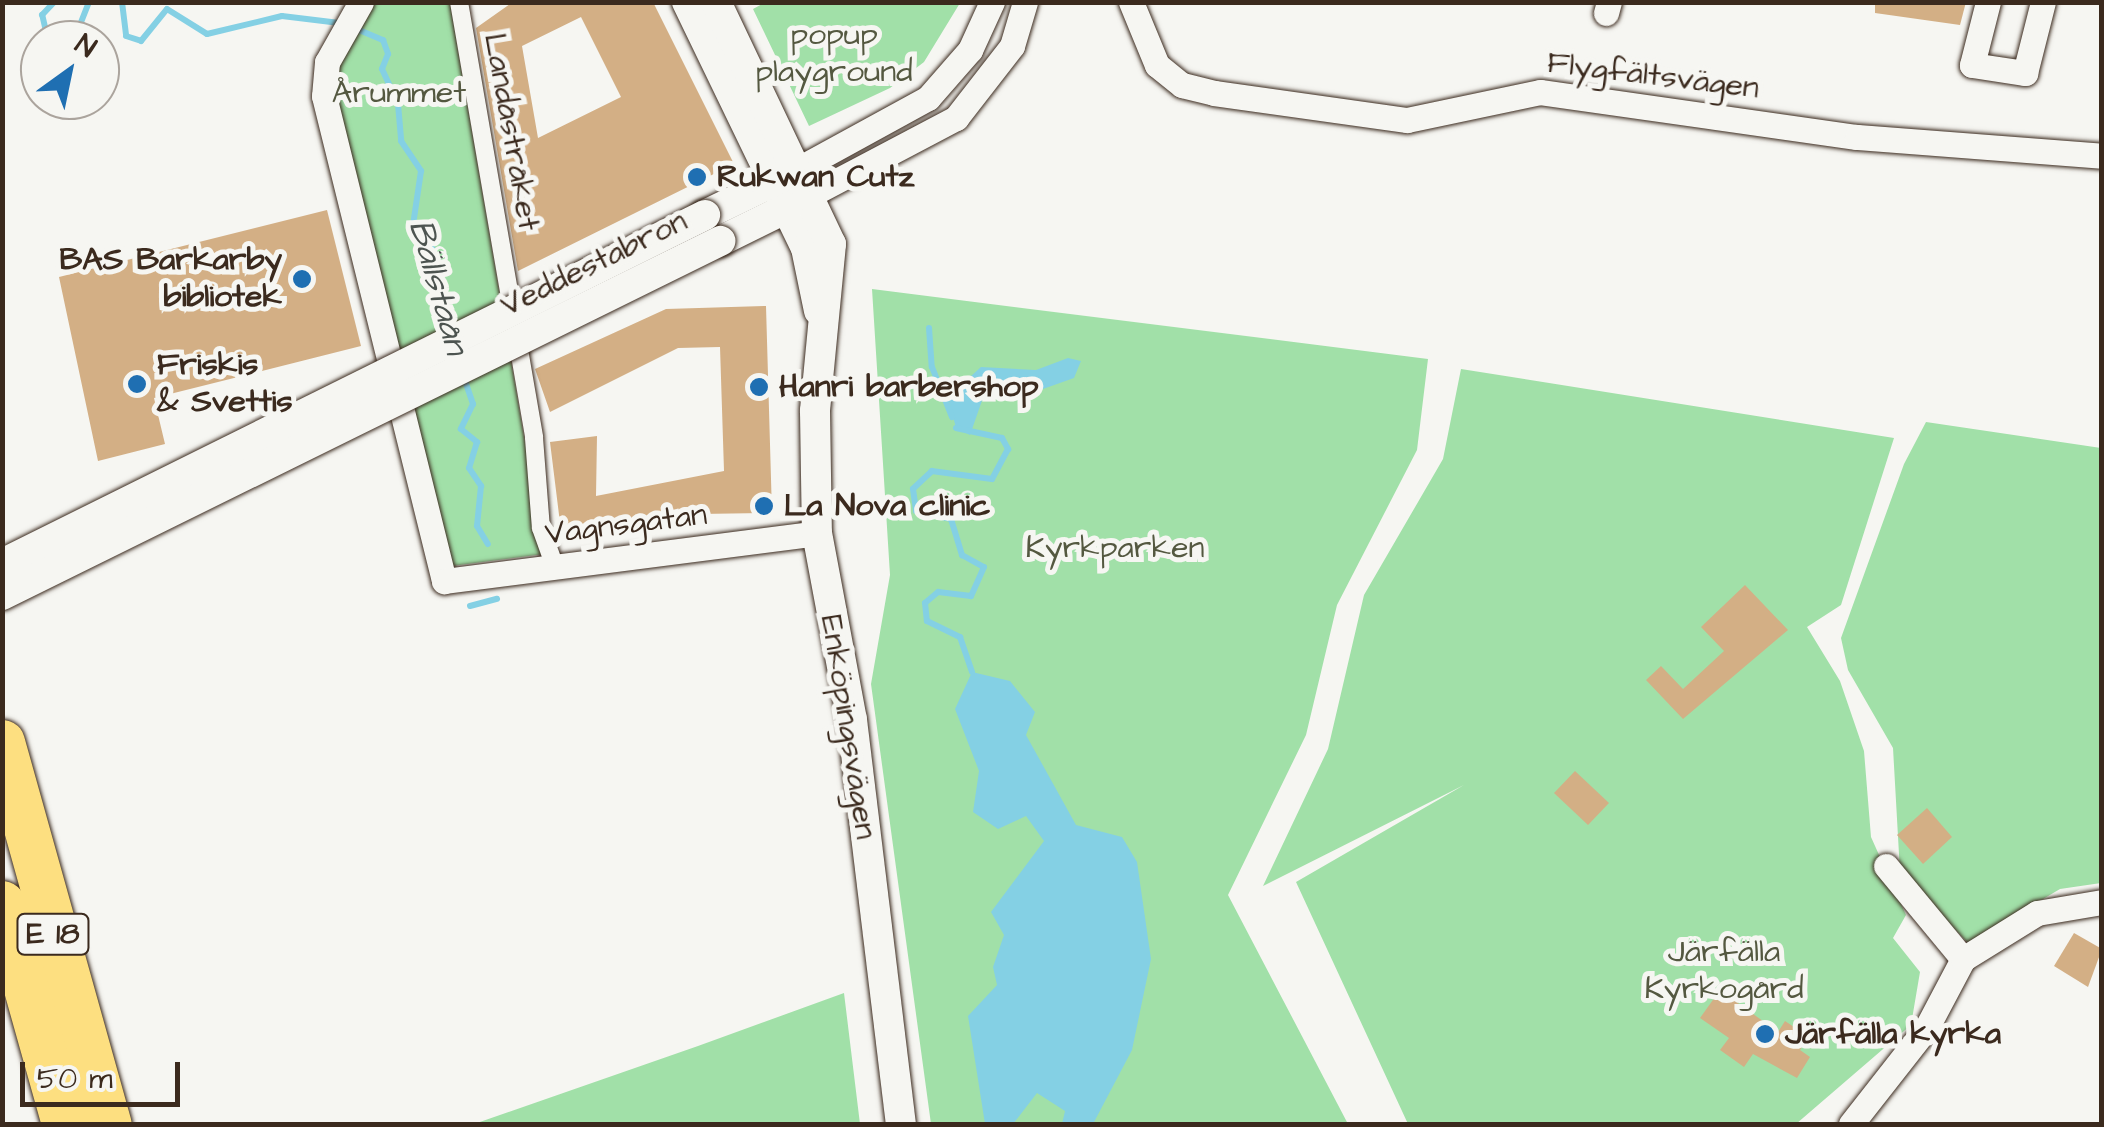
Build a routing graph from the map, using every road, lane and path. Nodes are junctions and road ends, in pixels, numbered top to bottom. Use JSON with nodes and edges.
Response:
{"nodes":[{"id":1,"x":360,"y":2,"type":"edge"},
{"id":2,"x":459,"y":2,"type":"edge"},
{"id":3,"x":688,"y":2,"type":"edge"},
{"id":4,"x":716,"y":2,"type":"edge"},
{"id":5,"x":992,"y":2,"type":"edge"},
{"id":6,"x":1025,"y":2,"type":"edge"},
{"id":7,"x":1131,"y":2,"type":"edge"},
{"id":8,"x":1988,"y":2,"type":"edge"},
{"id":9,"x":2042,"y":2,"type":"edge"},
{"id":10,"x":2102,"y":156,"type":"edge"},
{"id":11,"x":792,"y":189,"type":"junction"},
{"id":12,"x":712,"y":228,"type":"junction"},
{"id":13,"x":816,"y":534,"type":"junction"},
{"id":14,"x":2,"y":564,"type":"edge"},
{"id":15,"x":554,"y":567,"type":"junction"},
{"id":16,"x":2,"y":595,"type":"edge"},
{"id":17,"x":2,"y":742,"type":"edge"},
{"id":18,"x":1886,"y":866,"type":"dead end"},
{"id":19,"x":2102,"y":902,"type":"edge"},
{"id":20,"x":2,"y":903,"type":"edge"},
{"id":21,"x":1964,"y":959,"type":"junction"},
{"id":22,"x":64,"y":1124,"type":"edge"},
{"id":23,"x":109,"y":1124,"type":"edge"},
{"id":24,"x":902,"y":1124,"type":"edge"},
{"id":25,"x":1851,"y":1124,"type":"edge"}],
"edges":[{"from":1,"to":15,"type":"street","name":"Vagnsgatan"},
{"from":2,"to":15,"type":"street","name":"Landåstråket"},
{"from":3,"to":11,"type":"street","name":"Enköpingsvägen"},
{"from":4,"to":11,"type":"street","name":"Enköpingsvägen"},
{"from":5,"to":11,"type":"street"},
{"from":6,"to":11,"type":"street"},
{"from":7,"to":10,"type":"street","name":"Flygfältsvägen"},
{"from":8,"to":9,"type":"street"},
{"from":11,"to":12,"type":"street","name":"Veddestabron"},
{"from":11,"to":13,"type":"street","name":"Enköpingsvägen"},
{"from":12,"to":14,"type":"street","name":"Veddestabron","bridge":true},
{"from":12,"to":16,"type":"street","name":"Veddestabron","bridge":true},
{"from":13,"to":15,"type":"street","name":"Vagnsgatan"},
{"from":13,"to":24,"type":"street","name":"Enköpingsvägen"},
{"from":17,"to":23,"type":"highway","number":"E 18"},
{"from":18,"to":21,"type":"street"},
{"from":19,"to":21,"type":"street"},
{"from":20,"to":22,"type":"highway","number":"E 18"},
{"from":21,"to":25,"type":"street"}]}
